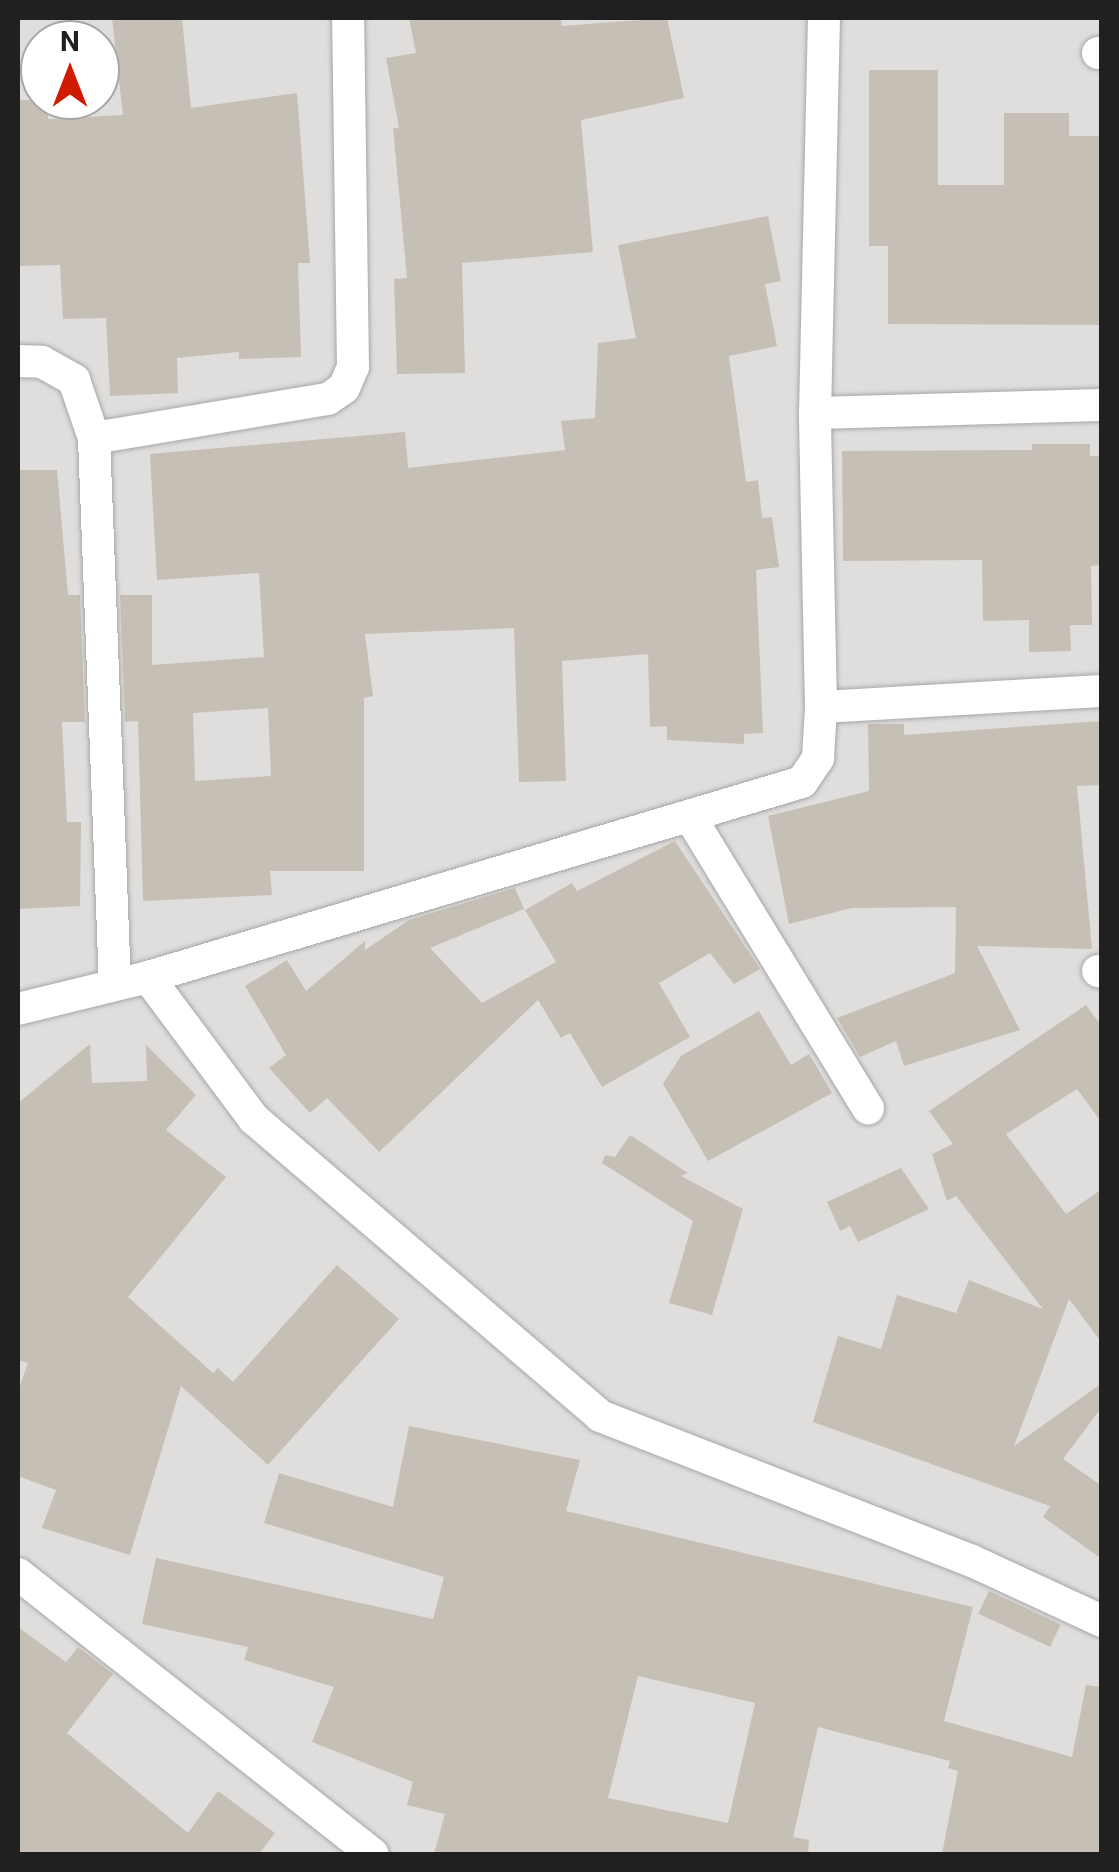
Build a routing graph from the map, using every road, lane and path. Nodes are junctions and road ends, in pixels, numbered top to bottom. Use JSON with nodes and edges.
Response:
{"nodes":[{"id":1,"x":348,"y":18,"type":"edge"},
{"id":2,"x":824,"y":18,"type":"edge"},
{"id":3,"x":18,"y":361,"type":"edge"},
{"id":4,"x":1102,"y":405,"type":"edge"},
{"id":5,"x":815,"y":413,"type":"junction"},
{"id":6,"x":94,"y":438,"type":"junction"},
{"id":7,"x":1102,"y":691,"type":"edge"},
{"id":8,"x":821,"y":708,"type":"junction"},
{"id":9,"x":692,"y":820,"type":"junction"},
{"id":10,"x":148,"y":977,"type":"junction"},
{"id":11,"x":115,"y":985,"type":"junction"},
{"id":12,"x":18,"y":1009,"type":"edge"},
{"id":13,"x":868,"y":1108,"type":"dead end"},
{"id":14,"x":18,"y":1574,"type":"edge"},
{"id":15,"x":1102,"y":1621,"type":"edge"},
{"id":16,"x":373,"y":1854,"type":"edge"}],
"edges":[{"from":1,"to":6,"type":"street"},
{"from":2,"to":5,"type":"street"},
{"from":3,"to":6,"type":"street"},
{"from":4,"to":5,"type":"street"},
{"from":5,"to":8,"type":"street"},
{"from":6,"to":11,"type":"street"},
{"from":7,"to":8,"type":"street"},
{"from":8,"to":9,"type":"street"},
{"from":9,"to":10,"type":"street"},
{"from":9,"to":13,"type":"street"},
{"from":10,"to":11,"type":"street"},
{"from":10,"to":15,"type":"street"},
{"from":11,"to":12,"type":"street"},
{"from":14,"to":16,"type":"street"}]}
